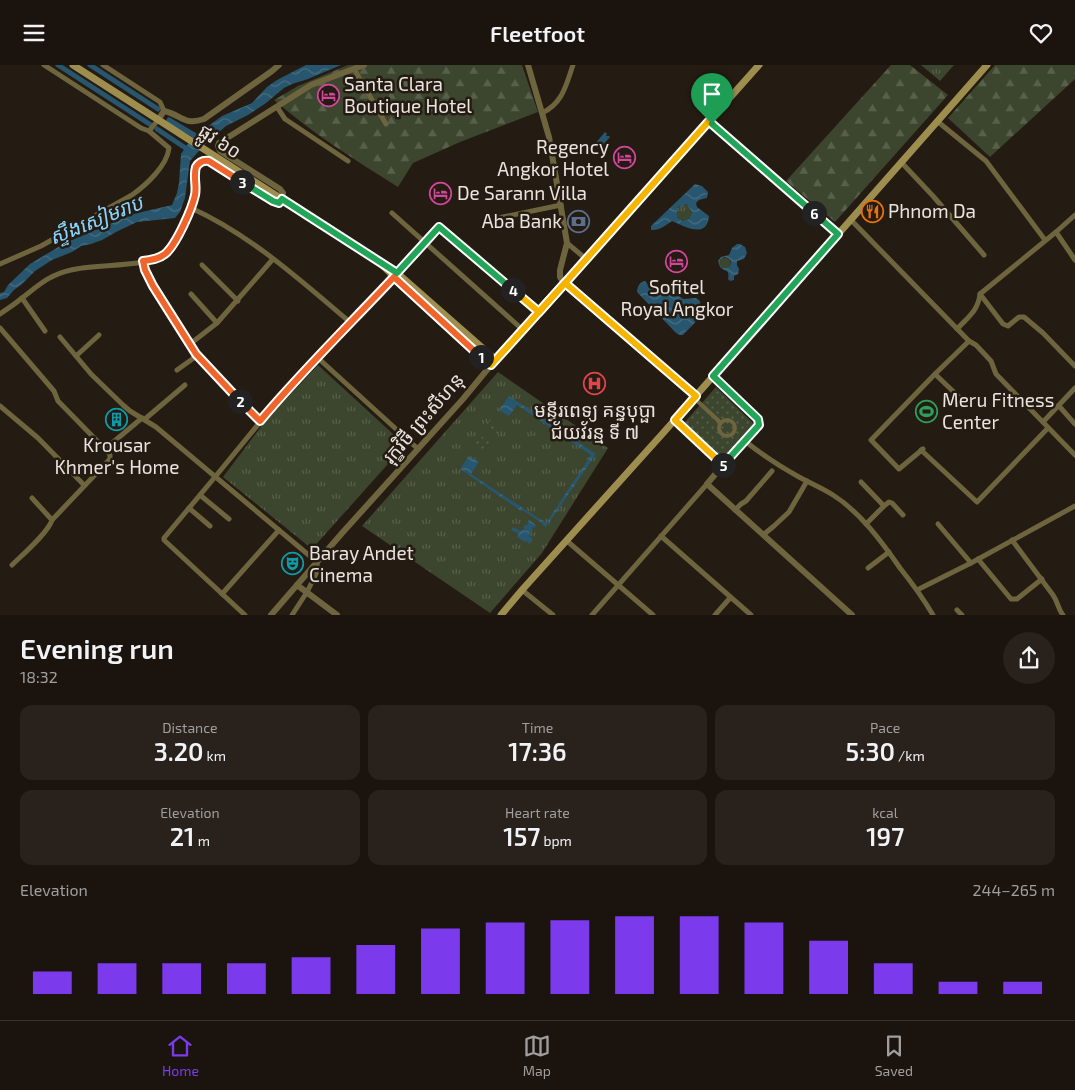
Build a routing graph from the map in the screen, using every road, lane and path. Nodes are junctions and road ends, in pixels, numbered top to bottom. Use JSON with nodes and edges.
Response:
{"nodes":[{"id":1,"x":44,"y":65,"type":"edge"},
{"id":2,"x":73,"y":65,"type":"edge"},
{"id":3,"x":103,"y":65,"type":"edge"},
{"id":4,"x":279,"y":65,"type":"edge"},
{"id":5,"x":364,"y":65,"type":"edge"},
{"id":6,"x":528,"y":65,"type":"edge"},
{"id":7,"x":573,"y":65,"type":"edge"},
{"id":8,"x":760,"y":65,"type":"edge"},
{"id":9,"x":986,"y":65,"type":"edge"},
{"id":10,"x":354,"y":69,"type":"junction"},
{"id":11,"x":277,"y":107,"type":"junction"},
{"id":12,"x":164,"y":111,"type":"junction"},
{"id":13,"x":542,"y":113,"type":"junction"},
{"id":14,"x":158,"y":120,"type":"junction"},
{"id":15,"x":709,"y":121,"type":"junction"},
{"id":16,"x":938,"y":121,"type":"junction"},
{"id":17,"x":386,"y":124,"type":"dead end"},
{"id":18,"x":150,"y":131,"type":"junction"},
{"id":19,"x":348,"y":161,"type":"dead end"},
{"id":20,"x":901,"y":162,"type":"junction"},
{"id":21,"x":282,"y":199,"type":"junction"},
{"id":22,"x":561,"y":205,"type":"junction"},
{"id":23,"x":191,"y":208,"type":"junction"},
{"id":24,"x":392,"y":213,"type":"dead end"},
{"id":25,"x":1075,"y":215,"type":"edge"},
{"id":26,"x":498,"y":218,"type":"dead end"},
{"id":27,"x":851,"y":219,"type":"junction"},
{"id":28,"x":1056,"y":232,"type":"junction"},
{"id":29,"x":838,"y":234,"type":"junction"},
{"id":30,"x":1045,"y":241,"type":"junction"},
{"id":31,"x":426,"y":243,"type":"junction"},
{"id":32,"x":567,"y":243,"type":"junction"},
{"id":33,"x":984,"y":255,"type":"dead end"},
{"id":34,"x":273,"y":259,"type":"junction"},
{"id":35,"x":586,"y":259,"type":"junction"},
{"id":36,"x":143,"y":261,"type":"junction"},
{"id":37,"x":1075,"y":261,"type":"edge"},
{"id":38,"x":0,"y":264,"type":"edge"},
{"id":39,"x":202,"y":265,"type":"dead end"},
{"id":40,"x":395,"y":275,"type":"junction"},
{"id":41,"x":565,"y":283,"type":"junction"},
{"id":42,"x":191,"y":294,"type":"dead end"},
{"id":43,"x":980,"y":294,"type":"junction"},
{"id":44,"x":22,"y":298,"type":"junction"},
{"id":45,"x":238,"y":301,"type":"junction"},
{"id":46,"x":539,"y":312,"type":"junction"},
{"id":47,"x":0,"y":314,"type":"edge"},
{"id":48,"x":218,"y":323,"type":"junction"},
{"id":49,"x":351,"y":323,"type":"junction"},
{"id":50,"x":0,"y":328,"type":"edge"},
{"id":51,"x":957,"y":329,"type":"junction"},
{"id":52,"x":523,"y":330,"type":"junction"},
{"id":53,"x":45,"y":331,"type":"dead end"},
{"id":54,"x":99,"y":335,"type":"dead end"},
{"id":55,"x":60,"y":337,"type":"dead end"},
{"id":56,"x":969,"y":341,"type":"junction"},
{"id":57,"x":190,"y":344,"type":"junction"},
{"id":58,"x":198,"y":355,"type":"junction"},
{"id":59,"x":76,"y":356,"type":"junction"},
{"id":60,"x":318,"y":358,"type":"junction"},
{"id":61,"x":493,"y":362,"type":"junction"},
{"id":62,"x":1075,"y":365,"type":"edge"},
{"id":63,"x":177,"y":370,"type":"dead end"},
{"id":64,"x":935,"y":374,"type":"junction"},
{"id":65,"x":713,"y":376,"type":"junction"},
{"id":66,"x":185,"y":385,"type":"dead end"},
{"id":67,"x":1075,"y":388,"type":"edge"},
{"id":68,"x":695,"y":397,"type":"junction"},
{"id":69,"x":959,"y":397,"type":"dead end"},
{"id":70,"x":0,"y":406,"type":"edge"},
{"id":71,"x":1059,"y":406,"type":"junction"},
{"id":72,"x":144,"y":418,"type":"junction"},
{"id":73,"x":675,"y":420,"type":"junction"},
{"id":74,"x":260,"y":421,"type":"junction"},
{"id":75,"x":1042,"y":422,"type":"junction"},
{"id":76,"x":721,"y":423,"type":"junction"},
{"id":77,"x":1075,"y":425,"type":"edge"},
{"id":78,"x":1048,"y":427,"type":"junction"},
{"id":79,"x":745,"y":441,"type":"junction"},
{"id":80,"x":105,"y":449,"type":"junction"},
{"id":81,"x":418,"y":449,"type":"junction"},
{"id":82,"x":1075,"y":455,"type":"edge"},
{"id":83,"x":723,"y":465,"type":"junction"},
{"id":84,"x":772,"y":471,"type":"dead end"},
{"id":85,"x":216,"y":477,"type":"junction"},
{"id":86,"x":808,"y":481,"type":"junction"},
{"id":87,"x":861,"y":482,"type":"dead end"},
{"id":88,"x":84,"y":485,"type":"junction"},
{"id":89,"x":707,"y":485,"type":"junction"},
{"id":90,"x":200,"y":495,"type":"junction"},
{"id":91,"x":32,"y":498,"type":"dead end"},
{"id":92,"x":884,"y":505,"type":"junction"},
{"id":93,"x":1075,"y":506,"type":"edge"},
{"id":94,"x":189,"y":508,"type":"junction"},
{"id":95,"x":736,"y":510,"type":"junction"},
{"id":96,"x":903,"y":515,"type":"dead end"},
{"id":97,"x":229,"y":519,"type":"dead end"},
{"id":98,"x":52,"y":520,"type":"junction"},
{"id":99,"x":866,"y":524,"type":"junction"},
{"id":100,"x":938,"y":524,"type":"dead end"},
{"id":101,"x":210,"y":526,"type":"dead end"},
{"id":102,"x":279,"y":530,"type":"junction"},
{"id":103,"x":763,"y":535,"type":"junction"},
{"id":104,"x":661,"y":536,"type":"junction"},
{"id":105,"x":1012,"y":540,"type":"junction"},
{"id":106,"x":567,"y":541,"type":"junction"},
{"id":107,"x":889,"y":552,"type":"junction"},
{"id":108,"x":978,"y":559,"type":"junction"},
{"id":109,"x":317,"y":562,"type":"junction"},
{"id":110,"x":971,"y":563,"type":"junction"},
{"id":111,"x":12,"y":565,"type":"dead end"},
{"id":112,"x":868,"y":568,"type":"dead end"},
{"id":113,"x":1042,"y":579,"type":"junction"},
{"id":114,"x":297,"y":585,"type":"junction"},
{"id":115,"x":619,"y":585,"type":"junction"},
{"id":116,"x":522,"y":590,"type":"junction"},
{"id":117,"x":917,"y":590,"type":"junction"},
{"id":118,"x":307,"y":592,"type":"junction"},
{"id":119,"x":222,"y":594,"type":"junction"},
{"id":120,"x":730,"y":597,"type":"junction"},
{"id":121,"x":845,"y":609,"type":"junction"},
{"id":122,"x":957,"y":610,"type":"dead end"},
{"id":123,"x":245,"y":615,"type":"edge"},
{"id":124,"x":271,"y":615,"type":"edge"},
{"id":125,"x":292,"y":615,"type":"edge"},
{"id":126,"x":337,"y":615,"type":"edge"},
{"id":127,"x":501,"y":615,"type":"edge"},
{"id":128,"x":554,"y":615,"type":"edge"},
{"id":129,"x":592,"y":615,"type":"edge"},
{"id":130,"x":653,"y":615,"type":"edge"},
{"id":131,"x":715,"y":615,"type":"edge"},
{"id":132,"x":751,"y":615,"type":"edge"},
{"id":133,"x":840,"y":615,"type":"edge"},
{"id":134,"x":852,"y":615,"type":"edge"},
{"id":135,"x":933,"y":615,"type":"edge"},
{"id":136,"x":962,"y":615,"type":"edge"},
{"id":137,"x":1063,"y":615,"type":"edge"}],
"edges":[{"from":1,"to":18,"type":"street"},
{"from":2,"to":14,"type":"main road","name":"ផ្លូវ ៦០"},
{"from":3,"to":12,"type":"street"},
{"from":4,"to":12,"type":"street"},
{"from":5,"to":10,"type":"street"},
{"from":6,"to":13,"type":"street"},
{"from":7,"to":13,"type":"street"},
{"from":8,"to":15,"type":"main road","name":"រុក្ខវិថី ព្រះសីហនុ"},
{"from":9,"to":16,"type":"main road"},
{"from":10,"to":11,"type":"street"},
{"from":10,"to":17,"type":"street"},
{"from":11,"to":19,"type":"street"},
{"from":11,"to":21,"type":"street"},
{"from":12,"to":14,"type":"street"},
{"from":13,"to":22,"type":"street"},
{"from":14,"to":18,"type":"street"},
{"from":14,"to":21,"type":"main road","name":"ផ្លូវ ៦០"},
{"from":15,"to":29,"type":"street"},
{"from":15,"to":35,"type":"main road","name":"រុក្ខវិថី ព្រះសីហនុ"},
{"from":16,"to":20,"type":"main road"},
{"from":16,"to":30,"type":"street"},
{"from":18,"to":38,"type":"street"},
{"from":20,"to":27,"type":"main road"},
{"from":20,"to":33,"type":"street"},
{"from":21,"to":23,"type":"street"},
{"from":21,"to":40,"type":"main road","name":"ផ្លូវ ៦០"},
{"from":22,"to":26,"type":"street"},
{"from":22,"to":32,"type":"street"},
{"from":23,"to":34,"type":"street"},
{"from":23,"to":36,"type":"street"},
{"from":24,"to":31,"type":"street"},
{"from":25,"to":28,"type":"street"},
{"from":27,"to":29,"type":"main road"},
{"from":27,"to":51,"type":"street"},
{"from":28,"to":30,"type":"street"},
{"from":28,"to":37,"type":"street"},
{"from":29,"to":65,"type":"main road"},
{"from":30,"to":43,"type":"street"},
{"from":31,"to":40,"type":"street"},
{"from":31,"to":46,"type":"street"},
{"from":31,"to":52,"type":"street"},
{"from":32,"to":35,"type":"street"},
{"from":32,"to":41,"type":"street"},
{"from":34,"to":45,"type":"street"},
{"from":34,"to":49,"type":"street"},
{"from":35,"to":41,"type":"main road","name":"រុក្ខវិថី ព្រះសីហនុ"},
{"from":36,"to":44,"type":"street"},
{"from":36,"to":57,"type":"street"},
{"from":39,"to":45,"type":"street"},
{"from":40,"to":49,"type":"street"},
{"from":40,"to":61,"type":"main road","name":"ផ្លូវ ៦០"},
{"from":41,"to":46,"type":"main road","name":"រុក្ខវិថី ព្រះសីហនុ"},
{"from":41,"to":68,"type":"street"},
{"from":42,"to":48,"type":"street"},
{"from":43,"to":51,"type":"street"},
{"from":43,"to":62,"type":"street"},
{"from":44,"to":47,"type":"street"},
{"from":44,"to":53,"type":"street"},
{"from":45,"to":48,"type":"street"},
{"from":46,"to":52,"type":"main road","name":"រុក្ខវិថី ព្រះសីហនុ"},
{"from":48,"to":57,"type":"street"},
{"from":49,"to":60,"type":"street"},
{"from":50,"to":80,"type":"street"},
{"from":51,"to":56,"type":"street"},
{"from":52,"to":61,"type":"main road","name":"រុក្ខវិថី ព្រះសីហនុ"},
{"from":54,"to":59,"type":"street"},
{"from":55,"to":59,"type":"street"},
{"from":56,"to":64,"type":"street"},
{"from":56,"to":75,"type":"street"},
{"from":57,"to":58,"type":"street"},
{"from":58,"to":63,"type":"street"},
{"from":58,"to":74,"type":"street"},
{"from":59,"to":72,"type":"street"},
{"from":60,"to":74,"type":"street"},
{"from":60,"to":81,"type":"street"},
{"from":61,"to":81,"type":"street","name":"រុក្ខវិថី ព្រះសីហនុ"},
{"from":64,"to":69,"type":"street"},
{"from":64,"to":78,"type":"street"},
{"from":65,"to":68,"type":"main road"},
{"from":65,"to":79,"type":"street"},
{"from":66,"to":72,"type":"street"},
{"from":67,"to":71,"type":"street"},
{"from":68,"to":73,"type":"main road"},
{"from":68,"to":76,"type":"street"},
{"from":70,"to":88,"type":"street"},
{"from":71,"to":75,"type":"street"},
{"from":71,"to":77,"type":"street"},
{"from":72,"to":80,"type":"street"},
{"from":72,"to":85,"type":"street"},
{"from":73,"to":83,"type":"street"},
{"from":73,"to":106,"type":"main road"},
{"from":74,"to":85,"type":"street"},
{"from":75,"to":78,"type":"street"},
{"from":76,"to":76,"type":"street"},
{"from":78,"to":82,"type":"street"},
{"from":79,"to":83,"type":"street"},
{"from":79,"to":86,"type":"street"},
{"from":80,"to":88,"type":"street"},
{"from":81,"to":109,"type":"street","name":"រុក្ខវិថី ព្រះសីហនុ"},
{"from":83,"to":89,"type":"street"},
{"from":84,"to":95,"type":"street"},
{"from":85,"to":90,"type":"street"},
{"from":85,"to":102,"type":"street"},
{"from":86,"to":99,"type":"street"},
{"from":86,"to":103,"type":"street"},
{"from":87,"to":92,"type":"street"},
{"from":88,"to":98,"type":"street"},
{"from":89,"to":95,"type":"street"},
{"from":89,"to":104,"type":"street"},
{"from":90,"to":94,"type":"street"},
{"from":90,"to":97,"type":"street"},
{"from":91,"to":98,"type":"street"},
{"from":92,"to":96,"type":"street"},
{"from":92,"to":99,"type":"street"},
{"from":93,"to":105,"type":"street"},
{"from":94,"to":101,"type":"street"},
{"from":94,"to":119,"type":"street"},
{"from":95,"to":103,"type":"street"},
{"from":98,"to":111,"type":"street"},
{"from":99,"to":107,"type":"street"},
{"from":100,"to":110,"type":"street"},
{"from":102,"to":109,"type":"street"},
{"from":102,"to":119,"type":"street"},
{"from":103,"to":121,"type":"street"},
{"from":104,"to":115,"type":"street"},
{"from":104,"to":120,"type":"street"},
{"from":105,"to":108,"type":"street"},
{"from":105,"to":113,"type":"street"},
{"from":106,"to":115,"type":"street"},
{"from":106,"to":116,"type":"main road"},
{"from":107,"to":112,"type":"street"},
{"from":107,"to":117,"type":"street"},
{"from":108,"to":110,"type":"street"},
{"from":108,"to":113,"type":"street"},
{"from":109,"to":114,"type":"street","name":"រុក្ខវិថី ព្រះសីហនុ"},
{"from":109,"to":118,"type":"street"},
{"from":110,"to":117,"type":"street"},
{"from":113,"to":137,"type":"street"},
{"from":114,"to":118,"type":"street"},
{"from":114,"to":124,"type":"street","name":"រុក្ខវិថី ព្រះសីហនុ"},
{"from":115,"to":129,"type":"street"},
{"from":115,"to":130,"type":"street"},
{"from":116,"to":127,"type":"main road"},
{"from":116,"to":128,"type":"street"},
{"from":117,"to":135,"type":"street"},
{"from":118,"to":125,"type":"street"},
{"from":118,"to":126,"type":"street"},
{"from":119,"to":123,"type":"street"},
{"from":120,"to":131,"type":"street"},
{"from":120,"to":132,"type":"street"},
{"from":121,"to":133,"type":"street"},
{"from":121,"to":134,"type":"street"},
{"from":122,"to":136,"type":"street"}]}
